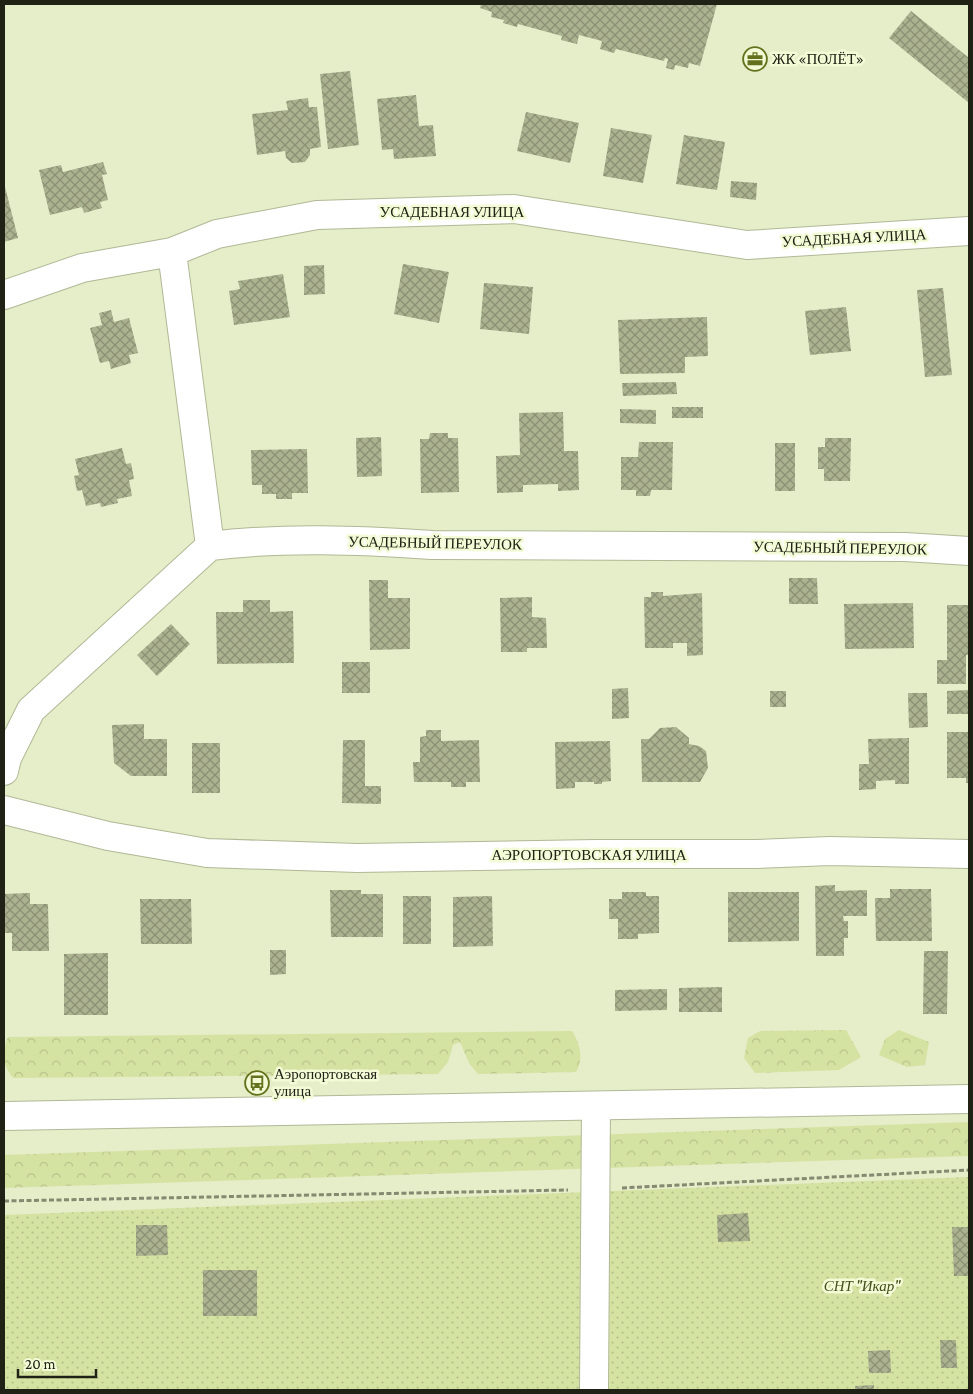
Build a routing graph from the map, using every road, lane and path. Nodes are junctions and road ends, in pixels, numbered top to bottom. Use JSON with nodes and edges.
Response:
{"nodes":[{"id":1,"x":969,"y":231,"type":"edge"},
{"id":2,"x":172,"y":252,"type":"junction"},
{"id":3,"x":4,"y":295,"type":"edge"},
{"id":4,"x":210,"y":546,"type":"junction"},
{"id":5,"x":969,"y":551,"type":"edge"},
{"id":6,"x":4,"y":771,"type":"edge"},
{"id":7,"x":4,"y":810,"type":"edge"},
{"id":8,"x":969,"y":854,"type":"edge"},
{"id":9,"x":969,"y":1099,"type":"edge"},
{"id":10,"x":596,"y":1106,"type":"junction"},
{"id":11,"x":4,"y":1116,"type":"edge"},
{"id":12,"x":969,"y":1170,"type":"edge"},
{"id":13,"x":596,"y":1190,"type":"junction"},
{"id":14,"x":4,"y":1201,"type":"edge"},
{"id":15,"x":594,"y":1390,"type":"edge"}],
"edges":[{"from":1,"to":2,"type":"street","name":"УСАДЕБНАЯ УЛИЦА"},
{"from":2,"to":3,"type":"street","name":"УСАДЕБНАЯ УЛИЦА"},
{"from":2,"to":4,"type":"street"},
{"from":4,"to":5,"type":"street","name":"УСАДЕБНЫЙ ПЕРЕУЛОК"},
{"from":4,"to":6,"type":"street"},
{"from":7,"to":8,"type":"street","name":"АЭРОПОРТОВСКАЯ УЛИЦА"},
{"from":9,"to":10,"type":"street"},
{"from":10,"to":11,"type":"street"},
{"from":10,"to":13,"type":"street"},
{"from":12,"to":13,"type":"path"},
{"from":13,"to":14,"type":"path"},
{"from":13,"to":15,"type":"street"}]}
